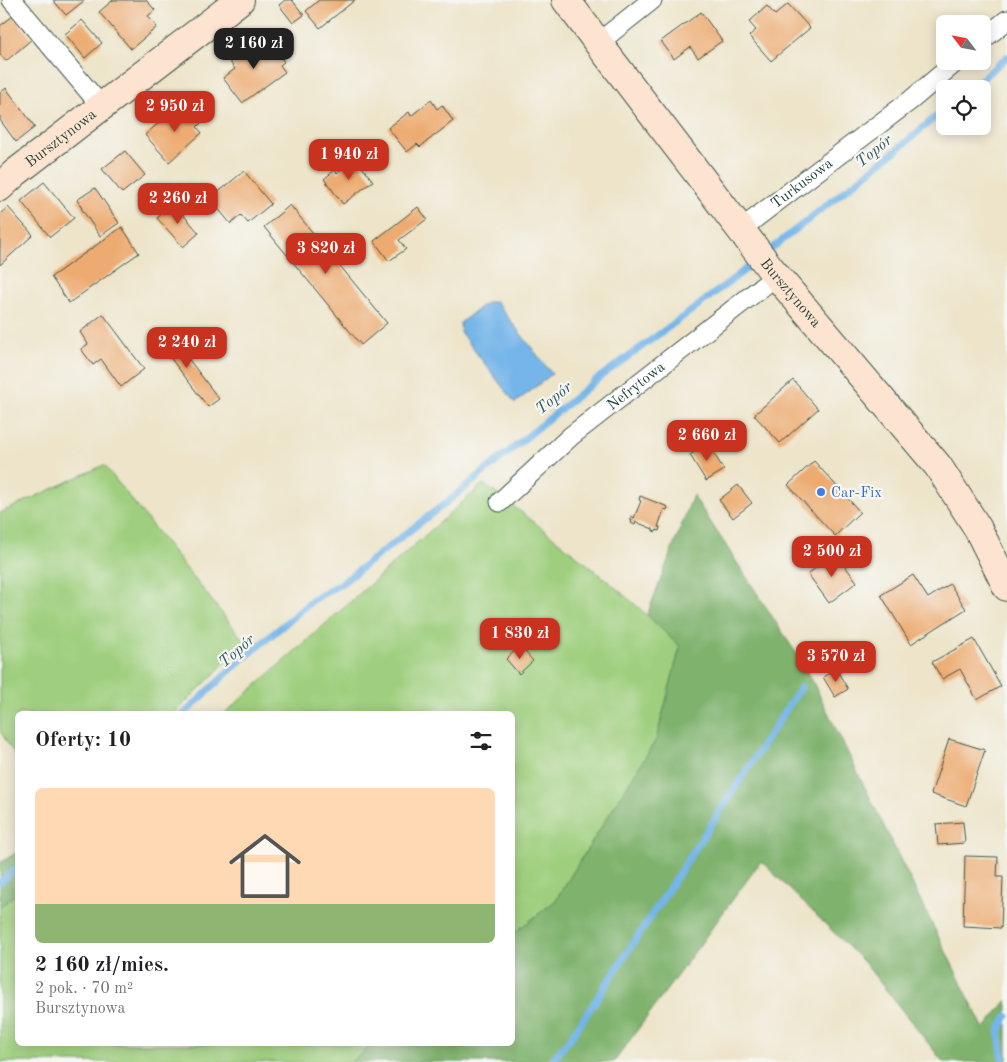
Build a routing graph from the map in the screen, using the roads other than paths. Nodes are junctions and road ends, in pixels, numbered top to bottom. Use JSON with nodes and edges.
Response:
{"nodes":[{"id":1,"x":12,"y":0,"type":"edge"},
{"id":2,"x":240,"y":0,"type":"edge"},
{"id":3,"x":566,"y":0,"type":"edge"},
{"id":4,"x":652,"y":0,"type":"edge"},
{"id":5,"x":1007,"y":20,"type":"edge"},
{"id":6,"x":991,"y":33,"type":"edge"},
{"id":7,"x":598,"y":44,"type":"junction"},
{"id":8,"x":946,"y":70,"type":"edge"},
{"id":9,"x":102,"y":107,"type":"junction"},
{"id":10,"x":0,"y":187,"type":"edge"},
{"id":11,"x":747,"y":237,"type":"junction"},
{"id":12,"x":773,"y":272,"type":"junction"},
{"id":13,"x":500,"y":502,"type":"dead end"},
{"id":14,"x":1007,"y":587,"type":"edge"}],
"edges":[{"from":1,"to":9,"type":"street"},
{"from":2,"to":9,"type":"street","name":"Bursztynowa"},
{"from":3,"to":7,"type":"street","name":"Bursztynowa"},
{"from":4,"to":7,"type":"street"},
{"from":5,"to":6,"type":"street"},
{"from":7,"to":11,"type":"street","name":"Bursztynowa"},
{"from":8,"to":11,"type":"street","name":"Turkusowa"},
{"from":9,"to":10,"type":"street","name":"Bursztynowa"},
{"from":11,"to":12,"type":"street","name":"Bursztynowa"},
{"from":12,"to":13,"type":"street","name":"Nefrytowa"},
{"from":12,"to":14,"type":"street","name":"Bursztynowa"}]}
